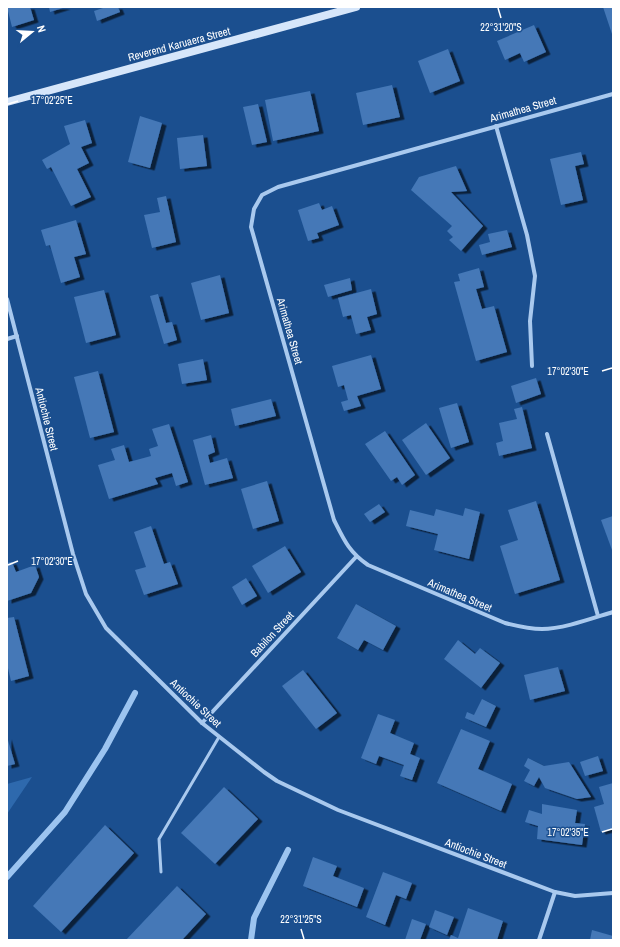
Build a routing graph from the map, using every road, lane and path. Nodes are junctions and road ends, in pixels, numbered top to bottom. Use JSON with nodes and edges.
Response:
{"nodes":[{"id":1,"x":356,"y":7,"type":"edge"},
{"id":2,"x":613,"y":94,"type":"edge"},
{"id":3,"x":7,"y":102,"type":"edge"},
{"id":4,"x":496,"y":126,"type":"junction"},
{"id":5,"x":7,"y":299,"type":"edge"},
{"id":6,"x":16,"y":336,"type":"junction"},
{"id":7,"x":7,"y":339,"type":"edge"},
{"id":8,"x":532,"y":366,"type":"dead end"},
{"id":9,"x":547,"y":434,"type":"dead end"},
{"id":10,"x":356,"y":557,"type":"junction"},
{"id":11,"x":613,"y":612,"type":"edge"},
{"id":12,"x":598,"y":616,"type":"junction"},
{"id":13,"x":202,"y":723,"type":"junction"},
{"id":14,"x":219,"y":737,"type":"junction"},
{"id":15,"x":161,"y":872,"type":"dead end"},
{"id":16,"x":555,"y":892,"type":"junction"},
{"id":17,"x":613,"y":893,"type":"edge"},
{"id":18,"x":538,"y":940,"type":"edge"}],
"edges":[{"from":1,"to":3,"type":"street","name":"Reverend Karuaera Street"},
{"from":2,"to":4,"type":"street","name":"Arimathea Street"},
{"from":4,"to":8,"type":"street"},
{"from":4,"to":10,"type":"street","name":"Arimathea Street"},
{"from":5,"to":6,"type":"street","name":"Antiochie Street"},
{"from":6,"to":7,"type":"street"},
{"from":6,"to":13,"type":"street","name":"Antiochie Street"},
{"from":9,"to":12,"type":"street"},
{"from":10,"to":12,"type":"street","name":"Arimathea Street"},
{"from":10,"to":13,"type":"street","name":"Babilon Street"},
{"from":11,"to":12,"type":"street","name":"Arimathea Street"},
{"from":13,"to":14,"type":"street","name":"Antiochie Street"},
{"from":14,"to":15,"type":"lane"},
{"from":14,"to":16,"type":"street","name":"Antiochie Street"},
{"from":16,"to":17,"type":"street","name":"Antiochie Street"},
{"from":16,"to":18,"type":"street"}]}
